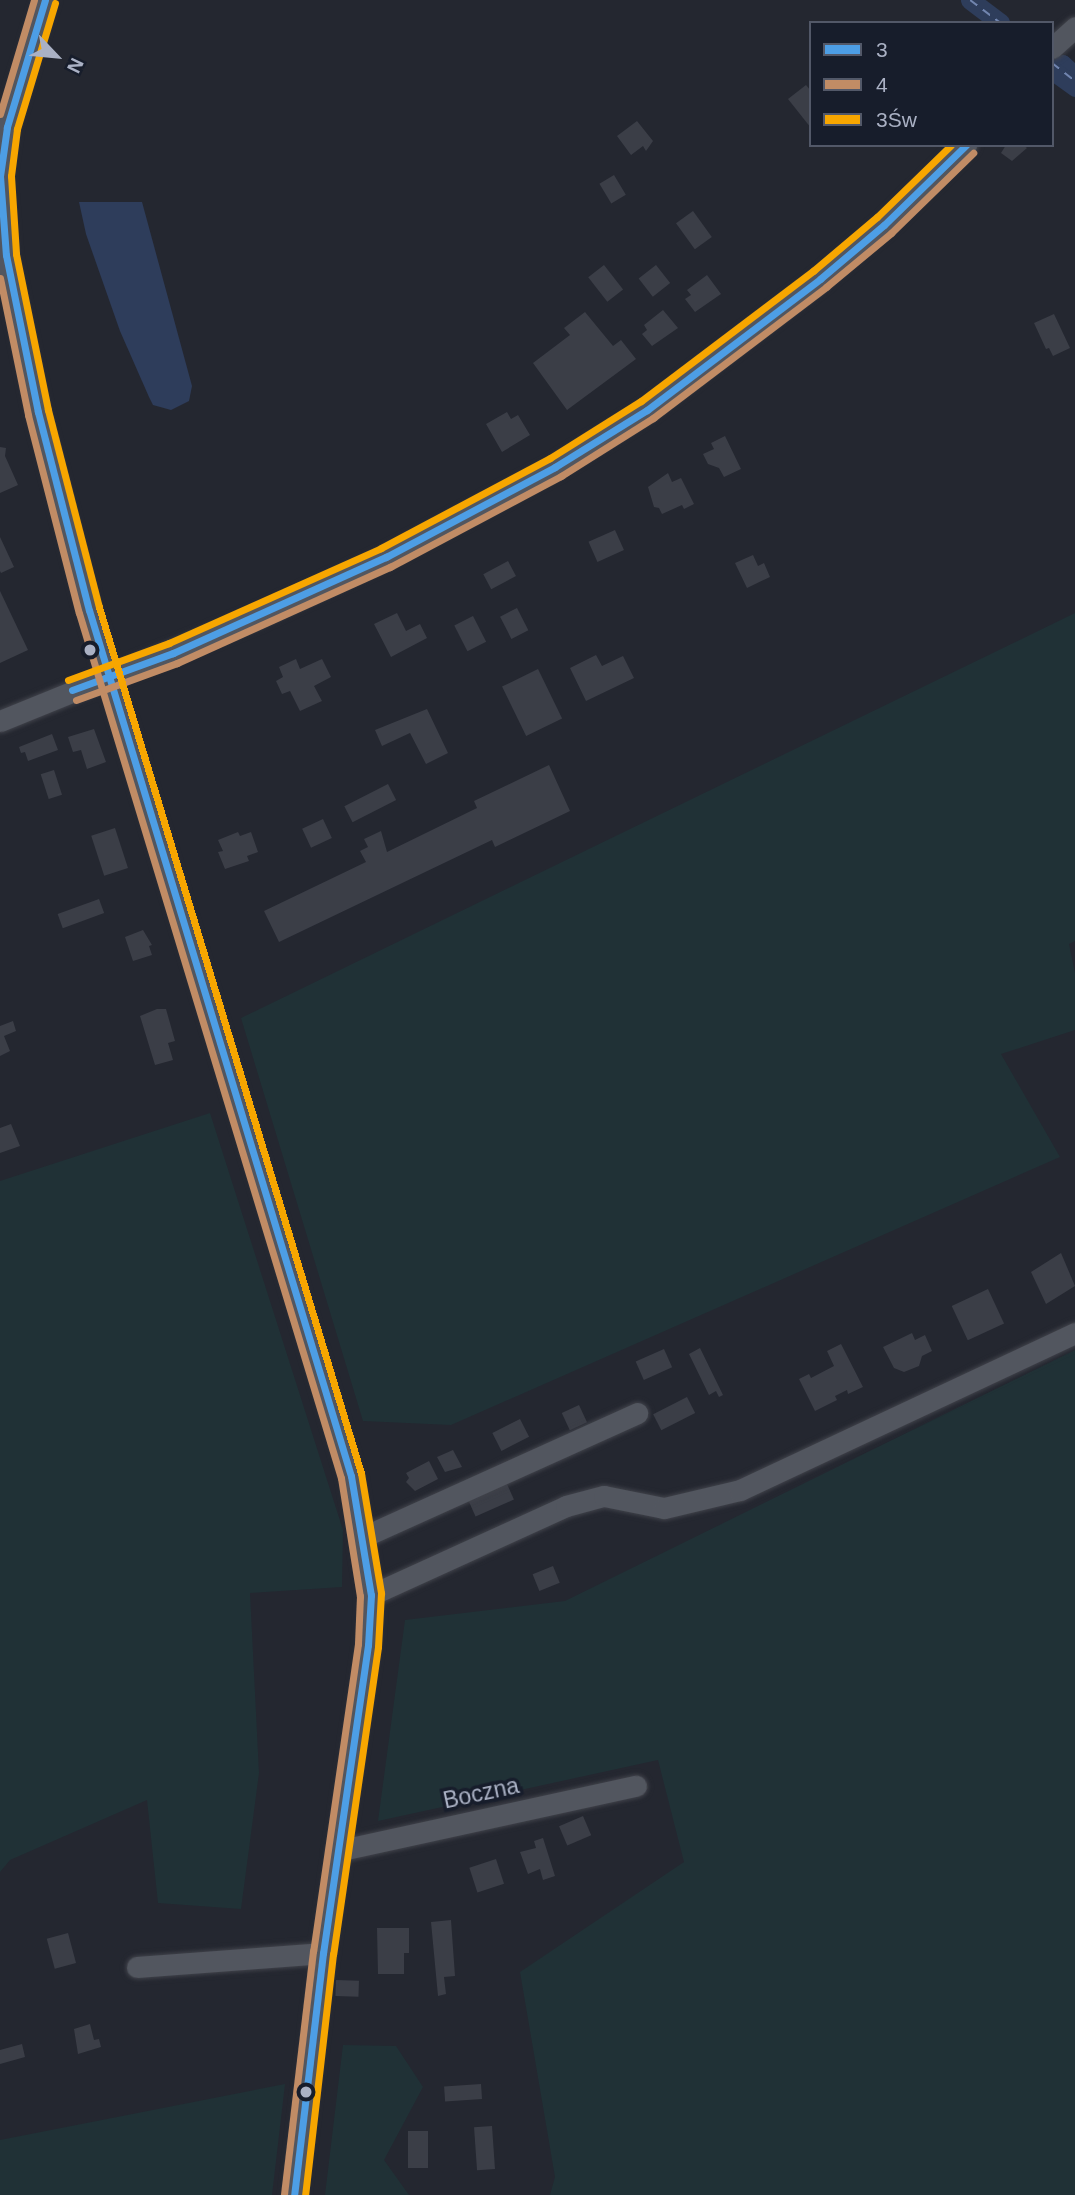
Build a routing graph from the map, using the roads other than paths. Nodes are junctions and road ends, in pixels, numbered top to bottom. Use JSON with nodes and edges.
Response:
{"nodes":[{"id":1,"x":45,"y":0,"type":"edge"},
{"id":2,"x":1075,"y":27,"type":"edge"},
{"id":3,"x":1054,"y":46,"type":"edge"},
{"id":4,"x":963,"y":147,"type":"edge"},
{"id":5,"x":109,"y":674,"type":"junction"},
{"id":6,"x":0,"y":721,"type":"edge"},
{"id":7,"x":1075,"y":1333,"type":"edge"},
{"id":8,"x":637,"y":1413,"type":"dead end"},
{"id":9,"x":363,"y":1537,"type":"junction"},
{"id":10,"x":370,"y":1595,"type":"junction"},
{"id":11,"x":636,"y":1786,"type":"dead end"},
{"id":12,"x":337,"y":1851,"type":"junction"},
{"id":13,"x":323,"y":1953,"type":"junction"},
{"id":14,"x":137,"y":1967,"type":"dead end"},
{"id":15,"x":294,"y":2195,"type":"edge"}],
"edges":[{"from":1,"to":5,"type":"street"},
{"from":2,"to":3,"type":"street"},
{"from":4,"to":5,"type":"street"},
{"from":5,"to":6,"type":"street"},
{"from":5,"to":9,"type":"street"},
{"from":7,"to":10,"type":"street"},
{"from":8,"to":9,"type":"street"},
{"from":9,"to":10,"type":"street"},
{"from":10,"to":12,"type":"street"},
{"from":11,"to":12,"type":"street","name":"Boczna"},
{"from":12,"to":13,"type":"street"},
{"from":13,"to":14,"type":"street"},
{"from":13,"to":15,"type":"street"}]}
